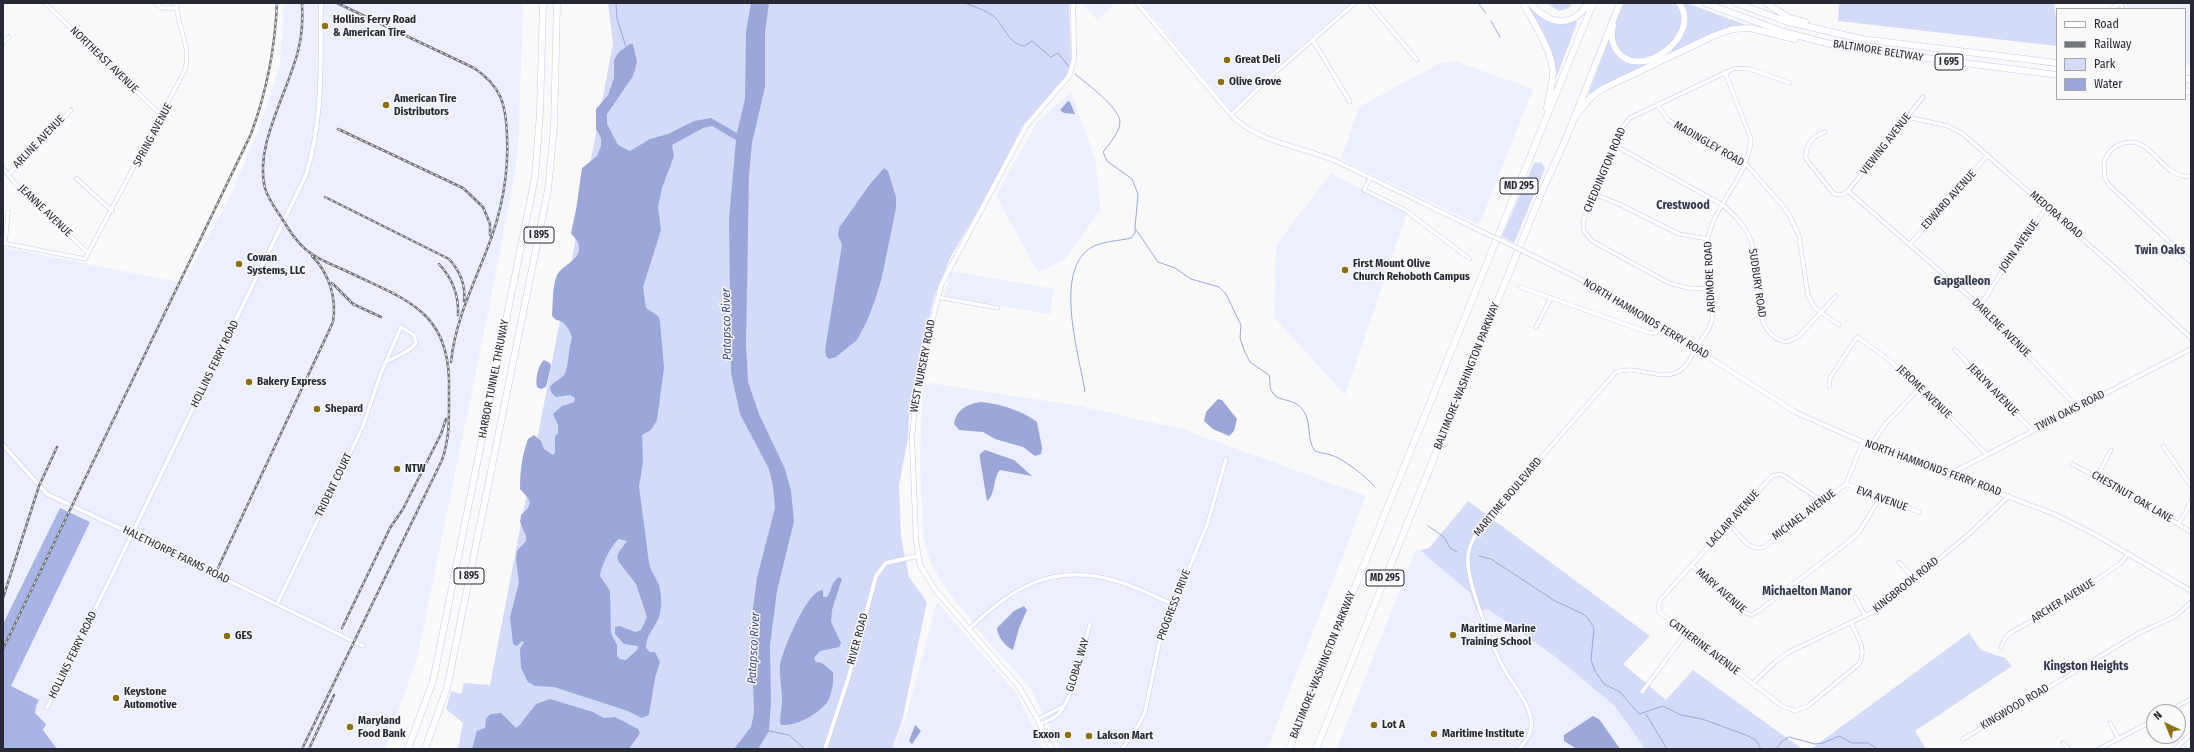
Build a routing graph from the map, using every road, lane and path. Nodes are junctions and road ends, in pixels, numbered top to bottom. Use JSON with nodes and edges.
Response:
{"nodes":[{"id":1,"x":45,"y":3,"type":"edge"},
{"id":2,"x":154,"y":3,"type":"edge"},
{"id":3,"x":176,"y":3,"type":"edge"},
{"id":4,"x":321,"y":3,"type":"edge"},
{"id":5,"x":543,"y":3,"type":"edge"},
{"id":6,"x":557,"y":3,"type":"edge"},
{"id":7,"x":1073,"y":3,"type":"edge"},
{"id":8,"x":1137,"y":3,"type":"edge"},
{"id":9,"x":1356,"y":3,"type":"edge"},
{"id":10,"x":1369,"y":3,"type":"edge"},
{"id":11,"x":1523,"y":3,"type":"edge"},
{"id":12,"x":1530,"y":3,"type":"edge"},
{"id":13,"x":1588,"y":3,"type":"edge"},
{"id":14,"x":1593,"y":3,"type":"edge"},
{"id":15,"x":1620,"y":3,"type":"edge"},
{"id":16,"x":1679,"y":3,"type":"edge"},
{"id":17,"x":1705,"y":3,"type":"edge"},
{"id":18,"x":1736,"y":3,"type":"edge"},
{"id":19,"x":1766,"y":3,"type":"edge"},
{"id":20,"x":176,"y":8,"type":"junction"},
{"id":21,"x":1616,"y":13,"type":"junction"},
{"id":22,"x":1832,"y":32,"type":"junction"},
{"id":23,"x":9,"y":37,"type":"dead end"},
{"id":24,"x":1313,"y":40,"type":"junction"},
{"id":25,"x":3,"y":43,"type":"edge"},
{"id":26,"x":1842,"y":47,"type":"junction"},
{"id":27,"x":1418,"y":60,"type":"dead end"},
{"id":28,"x":2056,"y":63,"type":"edge"},
{"id":29,"x":1725,"y":72,"type":"junction"},
{"id":30,"x":2056,"y":75,"type":"edge"},
{"id":31,"x":1790,"y":83,"type":"dead end"},
{"id":32,"x":1923,"y":96,"type":"dead end"},
{"id":33,"x":1350,"y":102,"type":"dead end"},
{"id":34,"x":1657,"y":104,"type":"junction"},
{"id":35,"x":71,"y":110,"type":"dead end"},
{"id":36,"x":1231,"y":115,"type":"junction"},
{"id":37,"x":162,"y":116,"type":"junction"},
{"id":38,"x":1907,"y":117,"type":"junction"},
{"id":39,"x":1544,"y":124,"type":"junction"},
{"id":40,"x":1824,"y":132,"type":"dead end"},
{"id":41,"x":1564,"y":141,"type":"junction"},
{"id":42,"x":1614,"y":145,"type":"junction"},
{"id":43,"x":1988,"y":155,"type":"junction"},
{"id":44,"x":1745,"y":163,"type":"junction"},
{"id":45,"x":3,"y":168,"type":"edge"},
{"id":46,"x":8,"y":175,"type":"junction"},
{"id":47,"x":2191,"y":177,"type":"edge"},
{"id":48,"x":76,"y":178,"type":"dead end"},
{"id":49,"x":1370,"y":178,"type":"junction"},
{"id":50,"x":1848,"y":191,"type":"junction"},
{"id":51,"x":1594,"y":194,"type":"junction"},
{"id":52,"x":1723,"y":205,"type":"junction"},
{"id":53,"x":2047,"y":207,"type":"junction"},
{"id":54,"x":112,"y":211,"type":"junction"},
{"id":55,"x":8,"y":212,"type":"dead end"},
{"id":56,"x":1708,"y":240,"type":"junction"},
{"id":57,"x":4,"y":243,"type":"edge"},
{"id":58,"x":1910,"y":244,"type":"junction"},
{"id":59,"x":88,"y":253,"type":"junction"},
{"id":60,"x":1470,"y":259,"type":"dead end"},
{"id":61,"x":2191,"y":262,"type":"edge"},
{"id":62,"x":1520,"y":287,"type":"dead end"},
{"id":63,"x":1710,"y":288,"type":"junction"},
{"id":64,"x":1836,"y":296,"type":"dead end"},
{"id":65,"x":937,"y":298,"type":"junction"},
{"id":66,"x":1551,"y":298,"type":"junction"},
{"id":67,"x":1980,"y":306,"type":"junction"},
{"id":68,"x":998,"y":308,"type":"dead end"},
{"id":69,"x":1821,"y":313,"type":"junction"},
{"id":70,"x":1839,"y":325,"type":"dead end"},
{"id":71,"x":1536,"y":327,"type":"dead end"},
{"id":72,"x":1663,"y":327,"type":"junction"},
{"id":73,"x":2191,"y":338,"type":"edge"},
{"id":74,"x":1696,"y":348,"type":"junction"},
{"id":75,"x":2191,"y":349,"type":"edge"},
{"id":76,"x":1955,"y":350,"type":"dead end"},
{"id":77,"x":384,"y":363,"type":"junction"},
{"id":78,"x":1829,"y":387,"type":"dead end"},
{"id":79,"x":1921,"y":387,"type":"junction"},
{"id":80,"x":2077,"y":407,"type":"junction"},
{"id":81,"x":2032,"y":430,"type":"junction"},
{"id":82,"x":1863,"y":442,"type":"junction"},
{"id":83,"x":3,"y":445,"type":"edge"},
{"id":84,"x":1871,"y":445,"type":"junction"},
{"id":85,"x":2163,"y":446,"type":"dead end"},
{"id":86,"x":2111,"y":450,"type":"dead end"},
{"id":87,"x":1986,"y":454,"type":"junction"},
{"id":88,"x":1226,"y":459,"type":"dead end"},
{"id":89,"x":2072,"y":464,"type":"dead end"},
{"id":90,"x":1950,"y":474,"type":"junction"},
{"id":91,"x":2097,"y":476,"type":"junction"},
{"id":92,"x":1846,"y":484,"type":"junction"},
{"id":93,"x":2191,"y":486,"type":"edge"},
{"id":94,"x":2009,"y":496,"type":"junction"},
{"id":95,"x":1880,"y":498,"type":"junction"},
{"id":96,"x":2191,"y":500,"type":"edge"},
{"id":97,"x":1822,"y":501,"type":"junction"},
{"id":98,"x":1919,"y":512,"type":"dead end"},
{"id":99,"x":1729,"y":523,"type":"junction"},
{"id":100,"x":2178,"y":524,"type":"junction"},
{"id":101,"x":2191,"y":532,"type":"edge"},
{"id":102,"x":132,"y":534,"type":"junction"},
{"id":103,"x":2128,"y":554,"type":"junction"},
{"id":104,"x":917,"y":556,"type":"junction"},
{"id":105,"x":1899,"y":562,"type":"dead end"},
{"id":106,"x":1692,"y":566,"type":"junction"},
{"id":107,"x":1914,"y":579,"type":"junction"},
{"id":108,"x":2191,"y":591,"type":"edge"},
{"id":109,"x":1855,"y":597,"type":"dead end"},
{"id":110,"x":2191,"y":602,"type":"edge"},
{"id":111,"x":277,"y":604,"type":"junction"},
{"id":112,"x":1172,"y":604,"type":"junction"},
{"id":113,"x":1658,"y":608,"type":"joint"},
{"id":114,"x":1865,"y":616,"type":"junction"},
{"id":115,"x":1090,"y":624,"type":"dead end"},
{"id":116,"x":1852,"y":624,"type":"junction"},
{"id":117,"x":969,"y":628,"type":"junction"},
{"id":118,"x":1686,"y":633,"type":"junction"},
{"id":119,"x":363,"y":646,"type":"dead end"},
{"id":120,"x":2001,"y":648,"type":"dead end"},
{"id":121,"x":1753,"y":683,"type":"junction"},
{"id":122,"x":1313,"y":690,"type":"junction"},
{"id":123,"x":1642,"y":692,"type":"dead end"},
{"id":124,"x":2191,"y":699,"type":"edge"},
{"id":125,"x":2182,"y":704,"type":"edge"},
{"id":126,"x":1064,"y":706,"type":"junction"},
{"id":127,"x":47,"y":708,"type":"dead end"},
{"id":128,"x":1038,"y":719,"type":"junction"},
{"id":129,"x":2110,"y":723,"type":"dead end"},
{"id":130,"x":1040,"y":724,"type":"junction"},
{"id":131,"x":2146,"y":724,"type":"edge"},
{"id":132,"x":2191,"y":734,"type":"edge"},
{"id":133,"x":2119,"y":738,"type":"junction"},
{"id":134,"x":1963,"y":739,"type":"dead end"},
{"id":135,"x":2063,"y":742,"type":"dead end"},
{"id":136,"x":408,"y":749,"type":"edge"},
{"id":137,"x":425,"y":749,"type":"edge"},
{"id":138,"x":825,"y":749,"type":"edge"},
{"id":139,"x":1052,"y":749,"type":"edge"},
{"id":140,"x":1122,"y":749,"type":"edge"},
{"id":141,"x":1285,"y":749,"type":"edge"},
{"id":142,"x":1289,"y":749,"type":"edge"},
{"id":143,"x":1316,"y":749,"type":"edge"},
{"id":144,"x":1519,"y":749,"type":"edge"},
{"id":145,"x":2069,"y":749,"type":"edge"},
{"id":146,"x":2099,"y":749,"type":"edge"},
{"id":147,"x":2175,"y":749,"type":"edge"}],
"edges":[{"from":1,"to":37,"type":"street","name":"NORTHEAST AVENUE"},
{"from":2,"to":20,"type":"street"},
{"from":3,"to":20,"type":"street","name":"SPRING AVENUE"},
{"from":4,"to":102,"type":"street","name":"HOLLINS FERRY ROAD"},
{"from":5,"to":136,"type":"highway","name":"HARBOR TUNNEL THRUWAY","number":"I 895"},
{"from":6,"to":137,"type":"highway","name":"HARBOR TUNNEL THRUWAY","number":"I 895"},
{"from":7,"to":65,"type":"main road","name":"WEST NURSERY ROAD"},
{"from":8,"to":36,"type":"street","name":"NORTH HAMMONDS FERRY ROAD"},
{"from":9,"to":24,"type":"street"},
{"from":10,"to":27,"type":"street"},
{"from":11,"to":39,"type":"highway"},
{"from":12,"to":13,"type":"highway"},
{"from":14,"to":39,"type":"highway","name":"BALTIMORE-WASHINGTON PARKWAY","number":"MD 295"},
{"from":15,"to":21,"type":"highway","name":"BALTIMORE-WASHINGTON PARKWAY","number":"MD 295"},
{"from":16,"to":21,"type":"highway"},
{"from":17,"to":26,"type":"highway","name":"BALTIMORE BELTWAY","number":"I 695"},
{"from":18,"to":22,"type":"highway","name":"BALTIMORE BELTWAY","number":"I 695"},
{"from":19,"to":22,"type":"highway"},
{"from":20,"to":37,"type":"street","name":"SPRING AVENUE"},
{"from":21,"to":41,"type":"highway","name":"BALTIMORE-WASHINGTON PARKWAY","number":"MD 295"},
{"from":22,"to":28,"type":"highway","name":"BALTIMORE BELTWAY","number":"I 695"},
{"from":23,"to":25,"type":"street"},
{"from":24,"to":33,"type":"street"},
{"from":24,"to":36,"type":"street"},
{"from":26,"to":30,"type":"highway","name":"BALTIMORE BELTWAY","number":"I 695"},
{"from":26,"to":41,"type":"highway"},
{"from":29,"to":31,"type":"street","name":"CHEDDINGTON ROAD"},
{"from":29,"to":34,"type":"street","name":"CHEDDINGTON ROAD"},
{"from":29,"to":44,"type":"street","name":"ARDMORE ROAD"},
{"from":32,"to":38,"type":"street","name":"VIEWING AVENUE"},
{"from":34,"to":42,"type":"street","name":"CHEDDINGTON ROAD"},
{"from":34,"to":44,"type":"street","name":"MADINGLEY ROAD"},
{"from":35,"to":46,"type":"street","name":"ARLINE AVENUE"},
{"from":36,"to":49,"type":"street","name":"NORTH HAMMONDS FERRY ROAD"},
{"from":37,"to":54,"type":"street","name":"SPRING AVENUE"},
{"from":38,"to":43,"type":"street","name":"MEDORA ROAD"},
{"from":38,"to":50,"type":"street","name":"VIEWING AVENUE"},
{"from":39,"to":122,"type":"highway","name":"BALTIMORE-WASHINGTON PARKWAY","number":"MD 295"},
{"from":40,"to":50,"type":"street"},
{"from":41,"to":143,"type":"highway","name":"BALTIMORE-WASHINGTON PARKWAY","number":"MD 295"},
{"from":42,"to":51,"type":"street","name":"CHEDDINGTON ROAD"},
{"from":42,"to":52,"type":"street","name":"SUDBURY ROAD"},
{"from":43,"to":53,"type":"street","name":"MEDORA ROAD"},
{"from":43,"to":58,"type":"street","name":"EDWARD AVENUE"},
{"from":44,"to":52,"type":"street","name":"ARDMORE ROAD"},
{"from":44,"to":69,"type":"street","name":"MADINGLEY ROAD"},
{"from":45,"to":46,"type":"street","name":"JEANNE AVENUE"},
{"from":46,"to":59,"type":"street","name":"JEANNE AVENUE"},
{"from":47,"to":61,"type":"street"},
{"from":48,"to":54,"type":"street"},
{"from":49,"to":60,"type":"street"},
{"from":49,"to":72,"type":"street","name":"NORTH HAMMONDS FERRY ROAD","bridge":true},
{"from":50,"to":58,"type":"street","name":"DARLENE AVENUE"},
{"from":51,"to":56,"type":"street"},
{"from":51,"to":63,"type":"street","name":"CHEDDINGTON ROAD"},
{"from":52,"to":56,"type":"street","name":"ARDMORE ROAD"},
{"from":52,"to":69,"type":"street","name":"SUDBURY ROAD"},
{"from":53,"to":67,"type":"street","name":"JOHN AVENUE"},
{"from":53,"to":73,"type":"street","name":"MEDORA ROAD"},
{"from":54,"to":59,"type":"street","name":"SPRING AVENUE"},
{"from":55,"to":57,"type":"street"},
{"from":56,"to":63,"type":"street","name":"ARDMORE ROAD"},
{"from":57,"to":59,"type":"street","name":"SPRING AVENUE"},
{"from":58,"to":67,"type":"street","name":"DARLENE AVENUE"},
{"from":62,"to":66,"type":"street"},
{"from":63,"to":74,"type":"street","name":"ARDMORE ROAD"},
{"from":64,"to":69,"type":"street","name":"SUDBURY ROAD"},
{"from":65,"to":68,"type":"street"},
{"from":65,"to":104,"type":"main road","name":"WEST NURSERY ROAD"},
{"from":66,"to":71,"type":"street"},
{"from":66,"to":72,"type":"street"},
{"from":67,"to":80,"type":"street","name":"DARLENE AVENUE"},
{"from":69,"to":70,"type":"street","name":"MADINGLEY ROAD"},
{"from":72,"to":74,"type":"street","name":"NORTH HAMMONDS FERRY ROAD"},
{"from":74,"to":82,"type":"street","name":"NORTH HAMMONDS FERRY ROAD"},
{"from":74,"to":144,"type":"street","name":"MARITIME BOULEVARD"},
{"from":75,"to":80,"type":"street","name":"TWIN OAKS ROAD"},
{"from":76,"to":81,"type":"street","name":"JERLYN AVENUE"},
{"from":77,"to":77,"type":"street","name":"TRIDENT COURT"},
{"from":77,"to":111,"type":"street","name":"TRIDENT COURT"},
{"from":78,"to":79,"type":"street","name":"JEROME AVENUE"},
{"from":79,"to":84,"type":"street"},
{"from":79,"to":87,"type":"street","name":"JEROME AVENUE"},
{"from":80,"to":81,"type":"street","name":"TWIN OAKS ROAD"},
{"from":81,"to":87,"type":"street","name":"TWIN OAKS ROAD"},
{"from":82,"to":84,"type":"street","name":"NORTH HAMMONDS FERRY ROAD"},
{"from":82,"to":92,"type":"street","name":"MICHAEL AVENUE"},
{"from":83,"to":102,"type":"street","name":"HALETHORPE FARMS ROAD"},
{"from":84,"to":90,"type":"street","name":"NORTH HAMMONDS FERRY ROAD"},
{"from":85,"to":93,"type":"street"},
{"from":86,"to":91,"type":"street"},
{"from":87,"to":90,"type":"street","name":"TWIN OAKS ROAD"},
{"from":88,"to":112,"type":"street","name":"PROGRESS DRIVE"},
{"from":89,"to":91,"type":"street","name":"CHESTNUT OAK LANE"},
{"from":90,"to":94,"type":"street","name":"NORTH HAMMONDS FERRY ROAD"},
{"from":91,"to":100,"type":"street","name":"CHESTNUT OAK LANE"},
{"from":92,"to":95,"type":"street","name":"EVA AVENUE"},
{"from":92,"to":97,"type":"street","name":"MICHAEL AVENUE"},
{"from":94,"to":103,"type":"street","name":"NORTH HAMMONDS FERRY ROAD"},
{"from":94,"to":107,"type":"street","name":"KINGBROOK ROAD"},
{"from":95,"to":98,"type":"street","name":"EVA AVENUE"},
{"from":95,"to":106,"type":"street","name":"MARY AVENUE"},
{"from":96,"to":100,"type":"street"},
{"from":97,"to":99,"type":"street","name":"MICHAEL AVENUE"},
{"from":97,"to":99,"type":"street","name":"LACLAIR AVENUE"},
{"from":99,"to":106,"type":"street","name":"LACLAIR AVENUE"},
{"from":100,"to":101,"type":"street","name":"CHESTNUT OAK LANE"},
{"from":102,"to":111,"type":"street","name":"HALETHORPE FARMS ROAD"},
{"from":102,"to":127,"type":"street","name":"HOLLINS FERRY ROAD"},
{"from":103,"to":108,"type":"street","name":"NORTH HAMMONDS FERRY ROAD"},
{"from":103,"to":120,"type":"street","name":"ARCHER AVENUE"},
{"from":104,"to":117,"type":"main road","name":"WEST NURSERY ROAD"},
{"from":104,"to":138,"type":"street","name":"RIVER ROAD"},
{"from":105,"to":107,"type":"street"},
{"from":106,"to":113,"type":"street","name":"LACLAIR AVENUE"},
{"from":107,"to":114,"type":"street","name":"KINGBROOK ROAD"},
{"from":109,"to":114,"type":"street"},
{"from":110,"to":134,"type":"street","name":"KINGWOOD ROAD"},
{"from":111,"to":119,"type":"street","name":"HALETHORPE FARMS ROAD"},
{"from":112,"to":117,"type":"street"},
{"from":112,"to":140,"type":"street","name":"PROGRESS DRIVE"},
{"from":113,"to":118,"type":"street","name":"CATHERINE AVENUE"},
{"from":114,"to":116,"type":"street","name":"KINGBROOK ROAD"},
{"from":115,"to":126,"type":"street","name":"GLOBAL WAY"},
{"from":116,"to":121,"type":"street","name":"KINGBROOK ROAD"},
{"from":116,"to":121,"type":"street","name":"CATHERINE AVENUE"},
{"from":117,"to":128,"type":"main road","name":"WEST NURSERY ROAD"},
{"from":118,"to":121,"type":"street","name":"CATHERINE AVENUE"},
{"from":118,"to":123,"type":"street"},
{"from":122,"to":141,"type":"highway"},
{"from":122,"to":142,"type":"highway","name":"BALTIMORE-WASHINGTON PARKWAY","number":"MD 295"},
{"from":124,"to":125,"type":"street"},
{"from":126,"to":128,"type":"street","name":"GLOBAL WAY"},
{"from":126,"to":130,"type":"street","name":"GLOBAL WAY"},
{"from":128,"to":130,"type":"main road","name":"WEST NURSERY ROAD"},
{"from":129,"to":133,"type":"street"},
{"from":130,"to":139,"type":"main road","name":"WEST NURSERY ROAD"},
{"from":131,"to":133,"type":"street"},
{"from":132,"to":147,"type":"street"},
{"from":133,"to":146,"type":"street"},
{"from":135,"to":145,"type":"street"}]}
